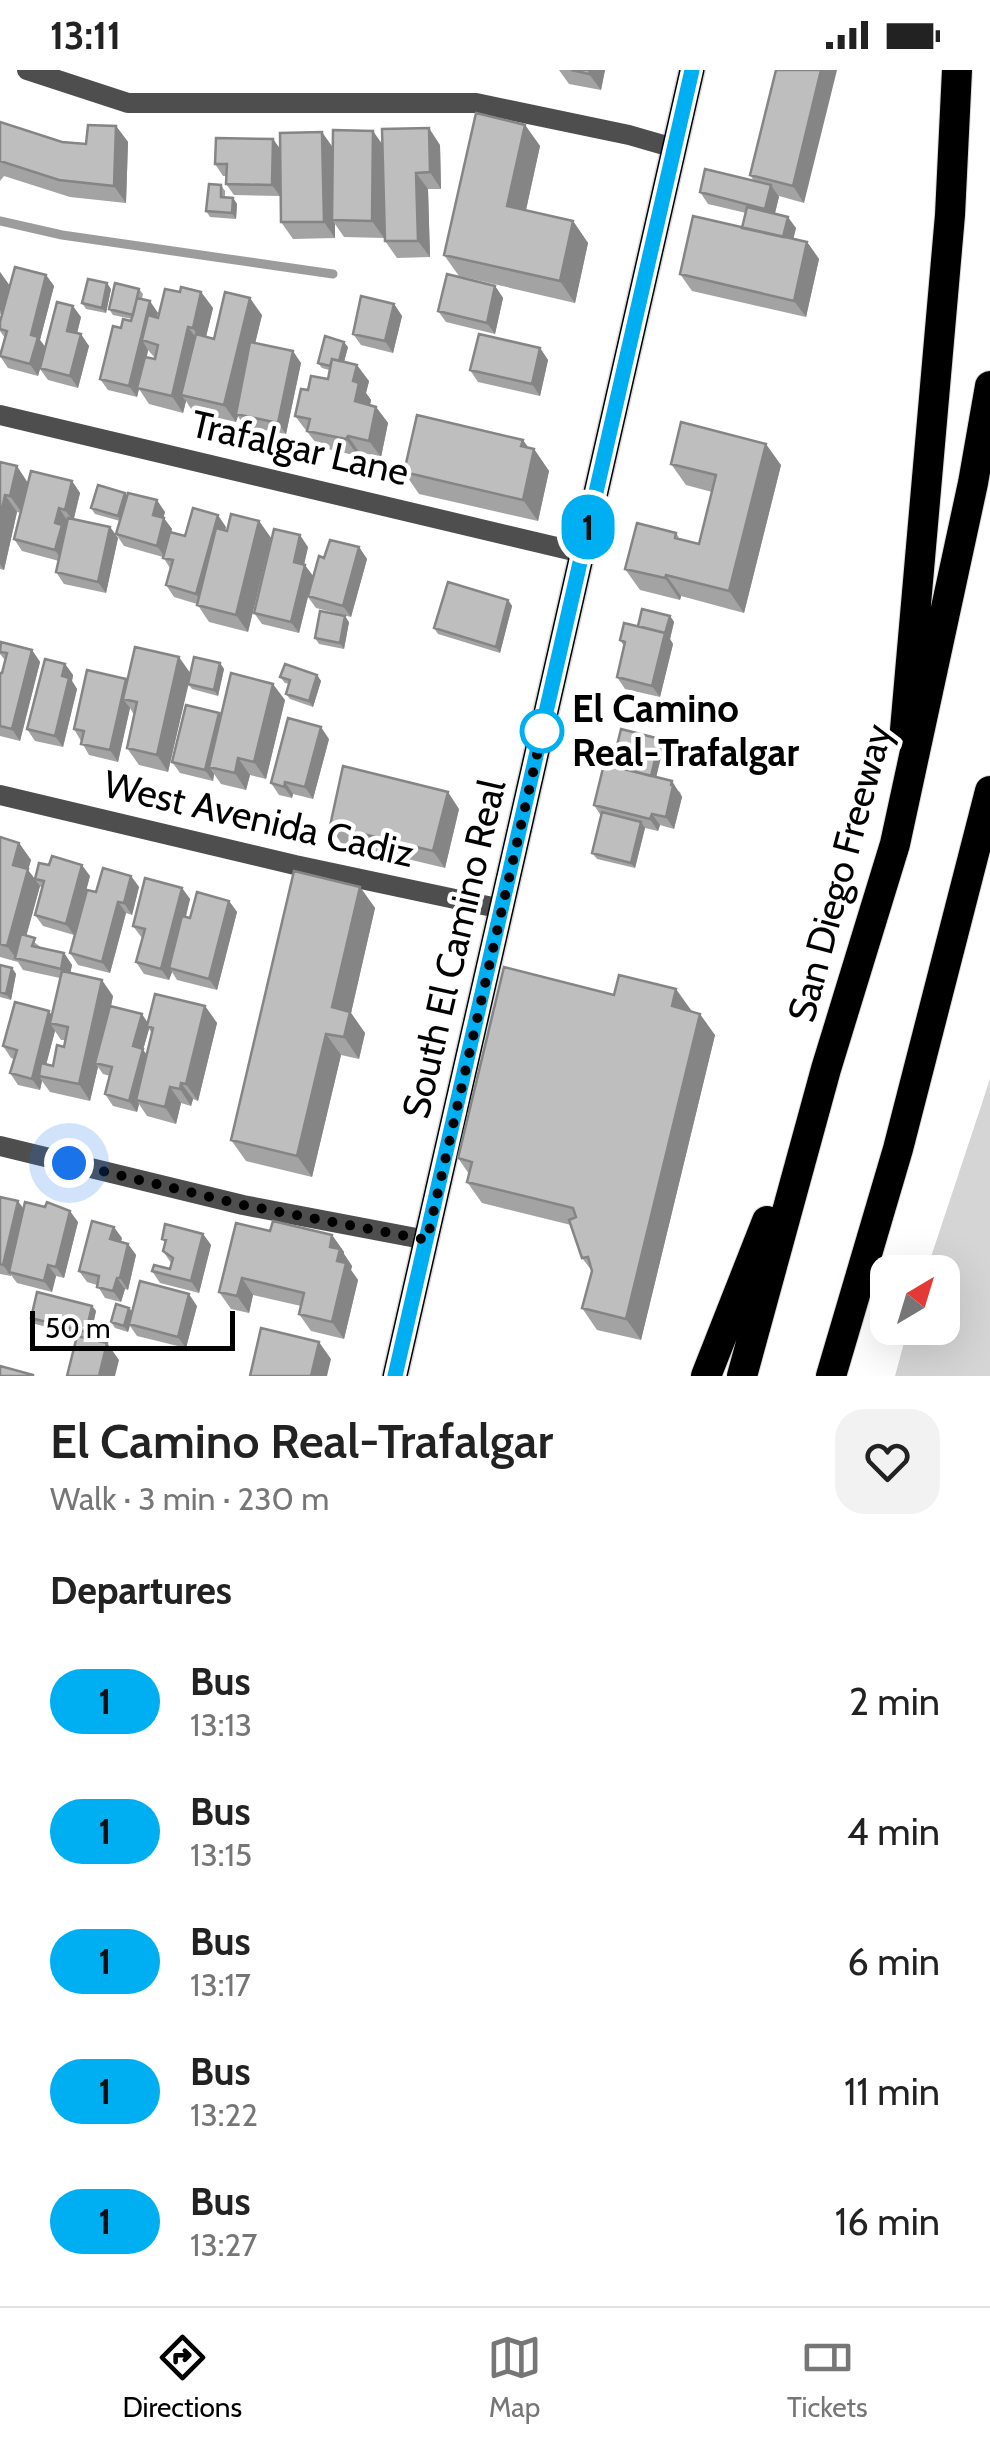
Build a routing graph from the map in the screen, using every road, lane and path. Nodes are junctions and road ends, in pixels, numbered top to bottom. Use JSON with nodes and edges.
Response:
{"nodes":[{"id":1,"x":27,"y":70,"type":"edge"},
{"id":2,"x":692,"y":70,"type":"edge"},
{"id":3,"x":957,"y":70,"type":"edge"},
{"id":4,"x":674,"y":148,"type":"junction"},
{"id":5,"x":990,"y":386,"type":"edge"},
{"id":6,"x":0,"y":415,"type":"edge"},
{"id":7,"x":582,"y":553,"type":"junction"},
{"id":8,"x":990,"y":791,"type":"edge"},
{"id":9,"x":0,"y":795,"type":"edge"},
{"id":10,"x":895,"y":844,"type":"junction"},
{"id":11,"x":502,"y":909,"type":"junction"},
{"id":12,"x":826,"y":1070,"type":"junction"},
{"id":13,"x":0,"y":1146,"type":"edge"},
{"id":14,"x":427,"y":1240,"type":"junction"},
{"id":15,"x":395,"y":1376,"type":"edge"},
{"id":16,"x":706,"y":1376,"type":"edge"},
{"id":17,"x":742,"y":1376,"type":"edge"},
{"id":18,"x":831,"y":1376,"type":"edge"}],
"edges":[{"from":1,"to":4,"type":"street"},
{"from":2,"to":4,"type":"main road","name":"South El Camino Real"},
{"from":3,"to":10,"type":"highway"},
{"from":4,"to":7,"type":"main road","name":"South El Camino Real"},
{"from":5,"to":10,"type":"highway","name":"San Diego Freeway"},
{"from":6,"to":7,"type":"street","name":"Trafalgar Lane"},
{"from":7,"to":11,"type":"main road","name":"South El Camino Real"},
{"from":8,"to":18,"type":"highway"},
{"from":9,"to":11,"type":"street","name":"West Avenida Cadiz"},
{"from":10,"to":12,"type":"highway","name":"San Diego Freeway"},
{"from":11,"to":14,"type":"main road","name":"South El Camino Real"},
{"from":12,"to":16,"type":"highway"},
{"from":12,"to":17,"type":"highway","name":"San Diego Freeway"},
{"from":13,"to":14,"type":"street"},
{"from":14,"to":15,"type":"main road","name":"South El Camino Real"}]}
